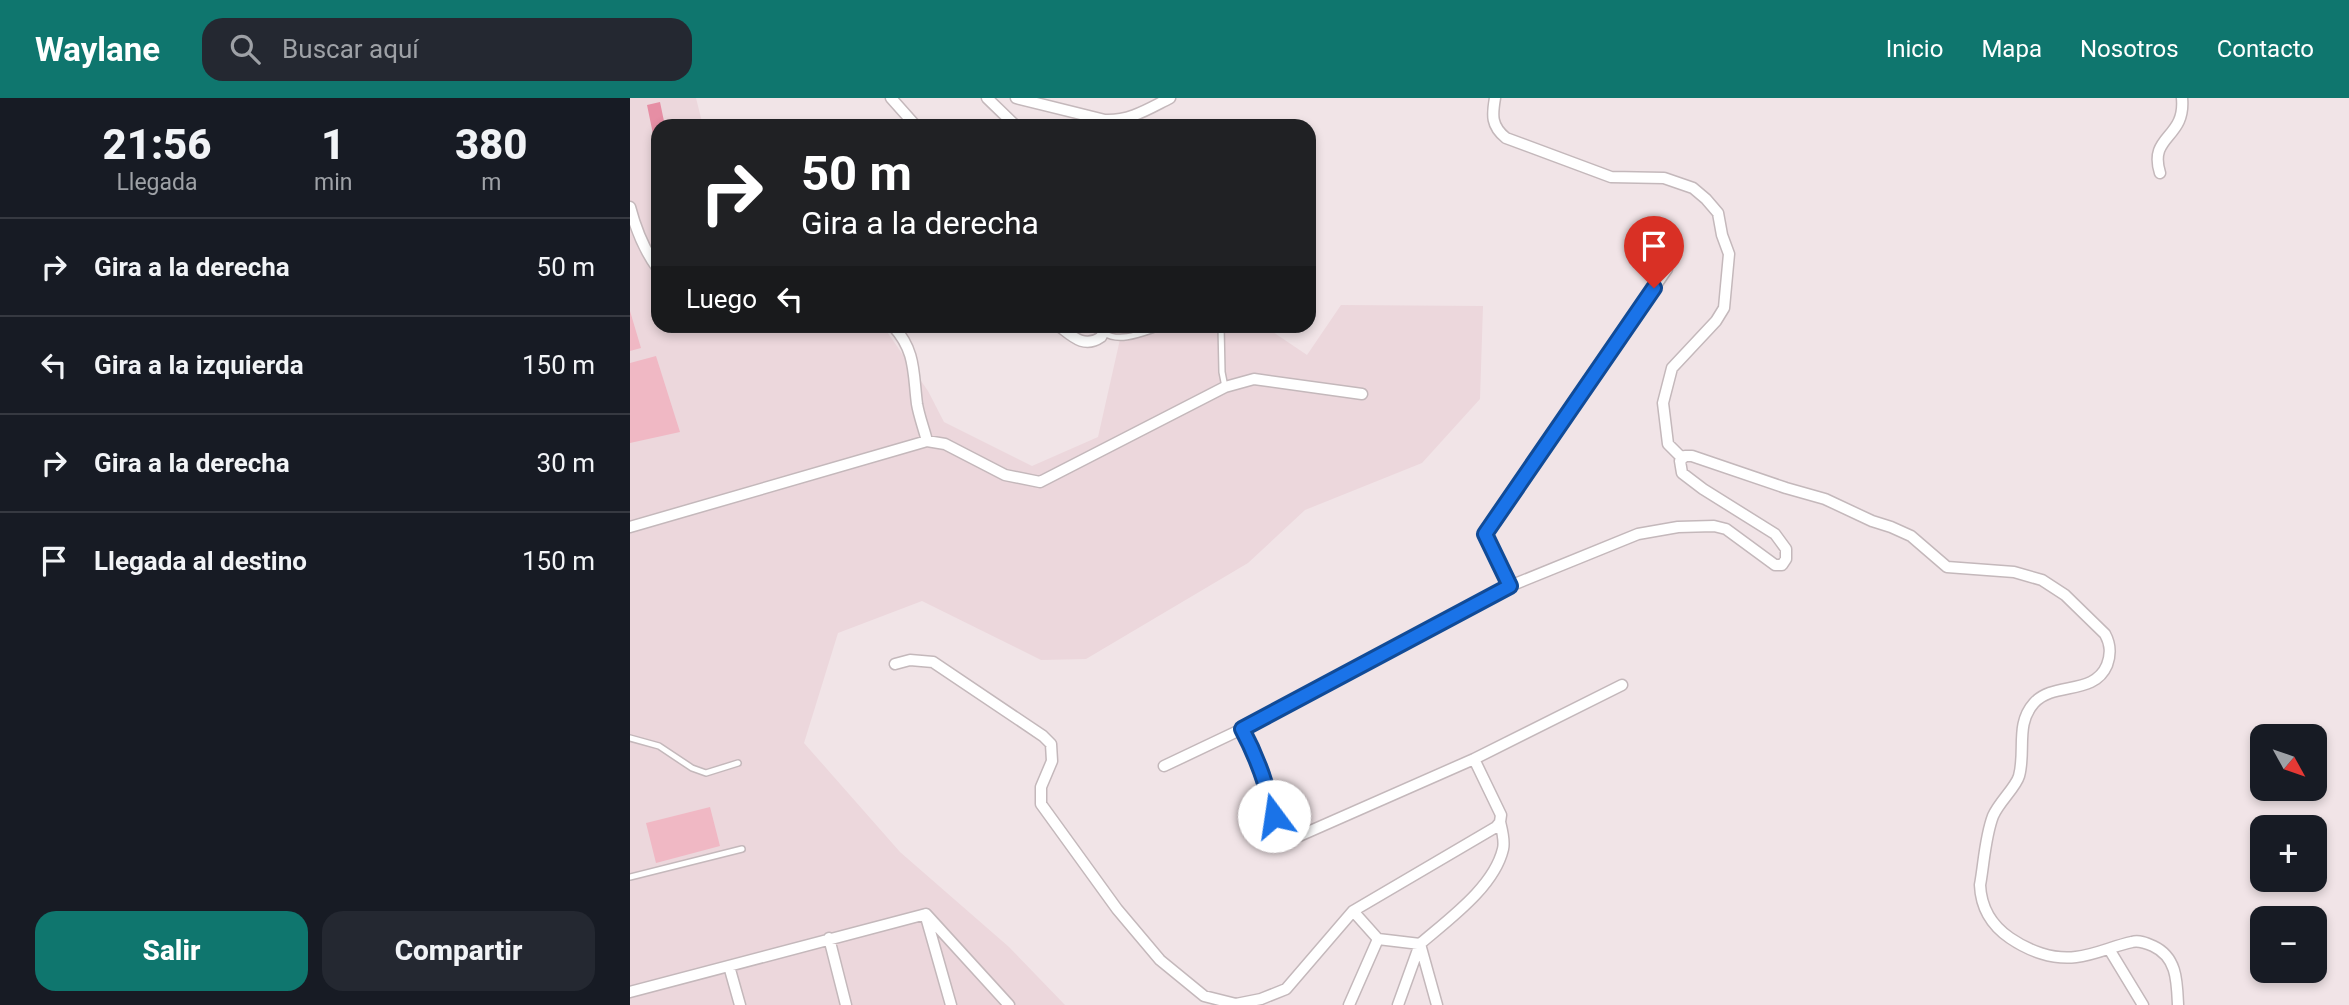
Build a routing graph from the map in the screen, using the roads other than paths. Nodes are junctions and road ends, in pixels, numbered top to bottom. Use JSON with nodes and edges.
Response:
{"nodes":[{"id":1,"x":891,"y":98,"type":"edge"},
{"id":2,"x":987,"y":98,"type":"edge"},
{"id":3,"x":1016,"y":98,"type":"edge"},
{"id":4,"x":1170,"y":98,"type":"edge"},
{"id":5,"x":1495,"y":98,"type":"edge"},
{"id":6,"x":2182,"y":98,"type":"edge"},
{"id":7,"x":910,"y":119,"type":"edge"},
{"id":8,"x":1009,"y":119,"type":"edge"},
{"id":9,"x":1101,"y":119,"type":"edge"},
{"id":10,"x":1125,"y":119,"type":"edge"},
{"id":11,"x":2160,"y":173,"type":"dead end"},
{"id":12,"x":630,"y":206,"type":"edge"},
{"id":13,"x":651,"y":260,"type":"edge"},
{"id":14,"x":1667,"y":269,"type":"dead end"},
{"id":15,"x":898,"y":333,"type":"edge"},
{"id":16,"x":1068,"y":333,"type":"edge"},
{"id":17,"x":1102,"y":333,"type":"edge"},
{"id":18,"x":1107,"y":333,"type":"edge"},
{"id":19,"x":1136,"y":333,"type":"edge"},
{"id":20,"x":1221,"y":333,"type":"edge"},
{"id":21,"x":1225,"y":387,"type":"junction"},
{"id":22,"x":1362,"y":394,"type":"dead end"},
{"id":23,"x":927,"y":441,"type":"junction"},
{"id":24,"x":1682,"y":458,"type":"junction"},
{"id":25,"x":630,"y":527,"type":"edge"},
{"id":26,"x":1510,"y":586,"type":"junction"},
{"id":27,"x":895,"y":664,"type":"dead end"},
{"id":28,"x":1622,"y":685,"type":"dead end"},
{"id":29,"x":1242,"y":729,"type":"junction"},
{"id":30,"x":630,"y":738,"type":"edge"},
{"id":31,"x":1474,"y":759,"type":"junction"},
{"id":32,"x":738,"y":763,"type":"dead end"},
{"id":33,"x":1164,"y":766,"type":"dead end"},
{"id":34,"x":1500,"y":822,"type":"junction"},
{"id":35,"x":741,"y":849,"type":"dead end"},
{"id":36,"x":630,"y":877,"type":"edge"},
{"id":37,"x":1353,"y":911,"type":"junction"},
{"id":38,"x":926,"y":914,"type":"junction"},
{"id":39,"x":829,"y":938,"type":"junction"},
{"id":40,"x":1378,"y":939,"type":"junction"},
{"id":41,"x":1420,"y":944,"type":"junction"},
{"id":42,"x":2109,"y":949,"type":"junction"},
{"id":43,"x":729,"y":966,"type":"junction"},
{"id":44,"x":630,"y":992,"type":"edge"},
{"id":45,"x":740,"y":1005,"type":"edge"},
{"id":46,"x":846,"y":1005,"type":"edge"},
{"id":47,"x":951,"y":1005,"type":"edge"},
{"id":48,"x":1009,"y":1005,"type":"edge"},
{"id":49,"x":1349,"y":1005,"type":"edge"},
{"id":50,"x":1398,"y":1005,"type":"edge"},
{"id":51,"x":1437,"y":1005,"type":"edge"},
{"id":52,"x":2143,"y":1005,"type":"edge"},
{"id":53,"x":2178,"y":1005,"type":"edge"}],
"edges":[{"from":1,"to":7,"type":"street"},
{"from":2,"to":8,"type":"street"},
{"from":3,"to":9,"type":"street"},
{"from":4,"to":10,"type":"street"},
{"from":5,"to":24,"type":"street"},
{"from":6,"to":11,"type":"street"},
{"from":12,"to":13,"type":"street"},
{"from":14,"to":26,"type":"street"},
{"from":15,"to":23,"type":"street"},
{"from":16,"to":17,"type":"street"},
{"from":18,"to":19,"type":"lane"},
{"from":20,"to":21,"type":"lane"},
{"from":21,"to":22,"type":"street"},
{"from":21,"to":23,"type":"street"},
{"from":23,"to":25,"type":"street"},
{"from":24,"to":26,"type":"street"},
{"from":24,"to":42,"type":"street"},
{"from":26,"to":29,"type":"street"},
{"from":27,"to":37,"type":"street"},
{"from":28,"to":31,"type":"street"},
{"from":29,"to":31,"type":"street"},
{"from":29,"to":33,"type":"street"},
{"from":30,"to":32,"type":"lane"},
{"from":31,"to":34,"type":"street"},
{"from":34,"to":37,"type":"street"},
{"from":34,"to":41,"type":"street"},
{"from":35,"to":36,"type":"lane"},
{"from":37,"to":40,"type":"street"},
{"from":38,"to":39,"type":"street"},
{"from":38,"to":47,"type":"street"},
{"from":38,"to":48,"type":"street"},
{"from":39,"to":43,"type":"street"},
{"from":39,"to":46,"type":"street"},
{"from":40,"to":41,"type":"street"},
{"from":40,"to":49,"type":"street"},
{"from":41,"to":50,"type":"street"},
{"from":41,"to":51,"type":"street"},
{"from":42,"to":52,"type":"street"},
{"from":42,"to":53,"type":"street"},
{"from":43,"to":44,"type":"street"},
{"from":43,"to":45,"type":"street"}]}
